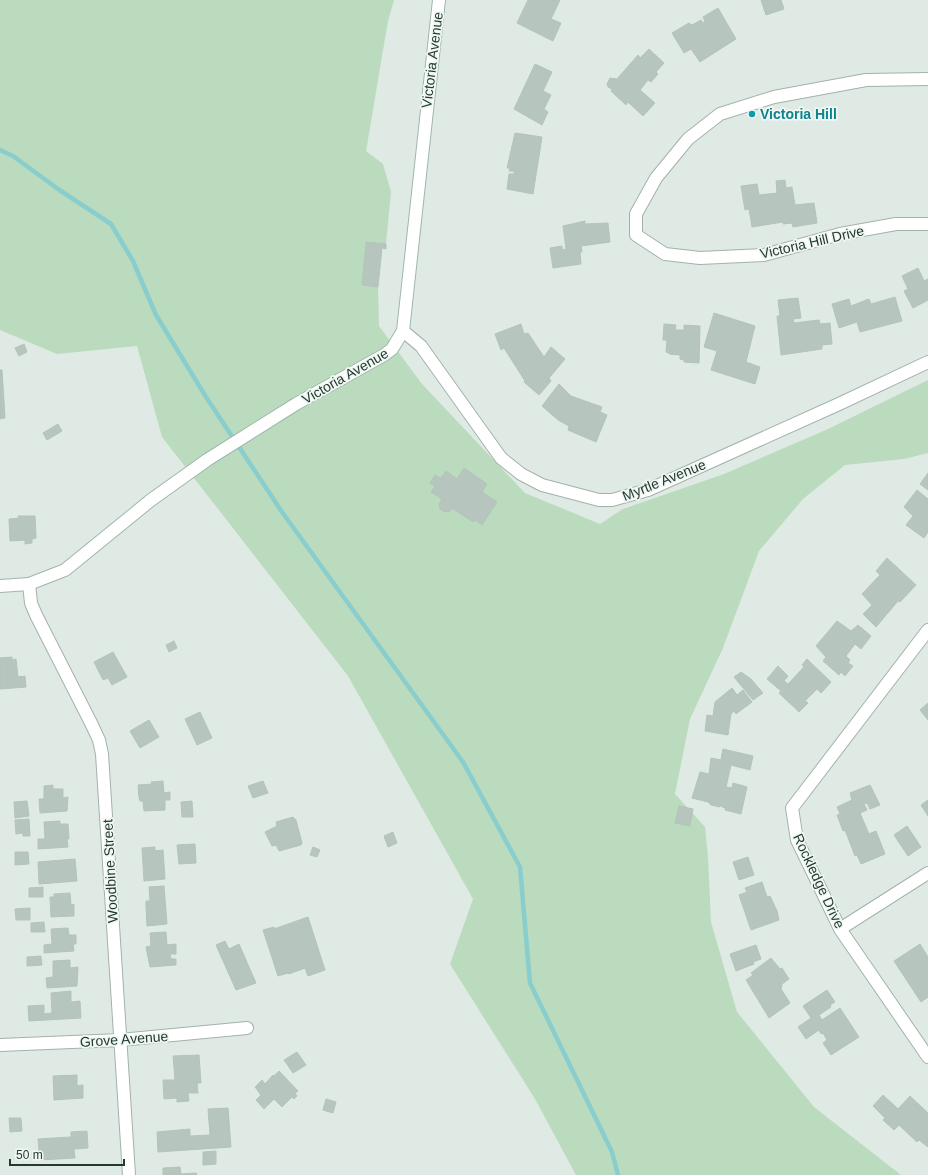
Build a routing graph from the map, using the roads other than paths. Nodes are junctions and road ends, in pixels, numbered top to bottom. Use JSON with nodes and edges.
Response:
{"nodes":[{"id":1,"x":439,"y":0,"type":"edge"},
{"id":2,"x":928,"y":79,"type":"edge"},
{"id":3,"x":928,"y":224,"type":"edge"},
{"id":4,"x":404,"y":331,"type":"junction"},
{"id":5,"x":928,"y":362,"type":"edge"},
{"id":6,"x":29,"y":584,"type":"junction"},
{"id":7,"x":0,"y":586,"type":"edge"},
{"id":8,"x":928,"y":630,"type":"edge"},
{"id":9,"x":928,"y":873,"type":"edge"},
{"id":10,"x":840,"y":929,"type":"junction"},
{"id":11,"x":247,"y":1028,"type":"dead end"},
{"id":12,"x":120,"y":1040,"type":"junction"},
{"id":13,"x":0,"y":1045,"type":"edge"},
{"id":14,"x":928,"y":1057,"type":"edge"},
{"id":15,"x":129,"y":1175,"type":"edge"}],
"edges":[{"from":1,"to":4,"type":"street","name":"Victoria Avenue"},
{"from":2,"to":3,"type":"street","name":"Victoria Hill Drive"},
{"from":4,"to":5,"type":"street","name":"Myrtle Avenue"},
{"from":4,"to":6,"type":"street","name":"Victoria Avenue"},
{"from":6,"to":7,"type":"street","name":"Victoria Avenue"},
{"from":6,"to":12,"type":"street","name":"Woodbine Street"},
{"from":8,"to":10,"type":"street","name":"Rockledge Drive"},
{"from":9,"to":10,"type":"street"},
{"from":10,"to":14,"type":"street","name":"Rockledge Drive"},
{"from":11,"to":12,"type":"street","name":"Grove Avenue"},
{"from":12,"to":13,"type":"street","name":"Grove Avenue"},
{"from":12,"to":15,"type":"street","name":"Woodbine Street"}]}
